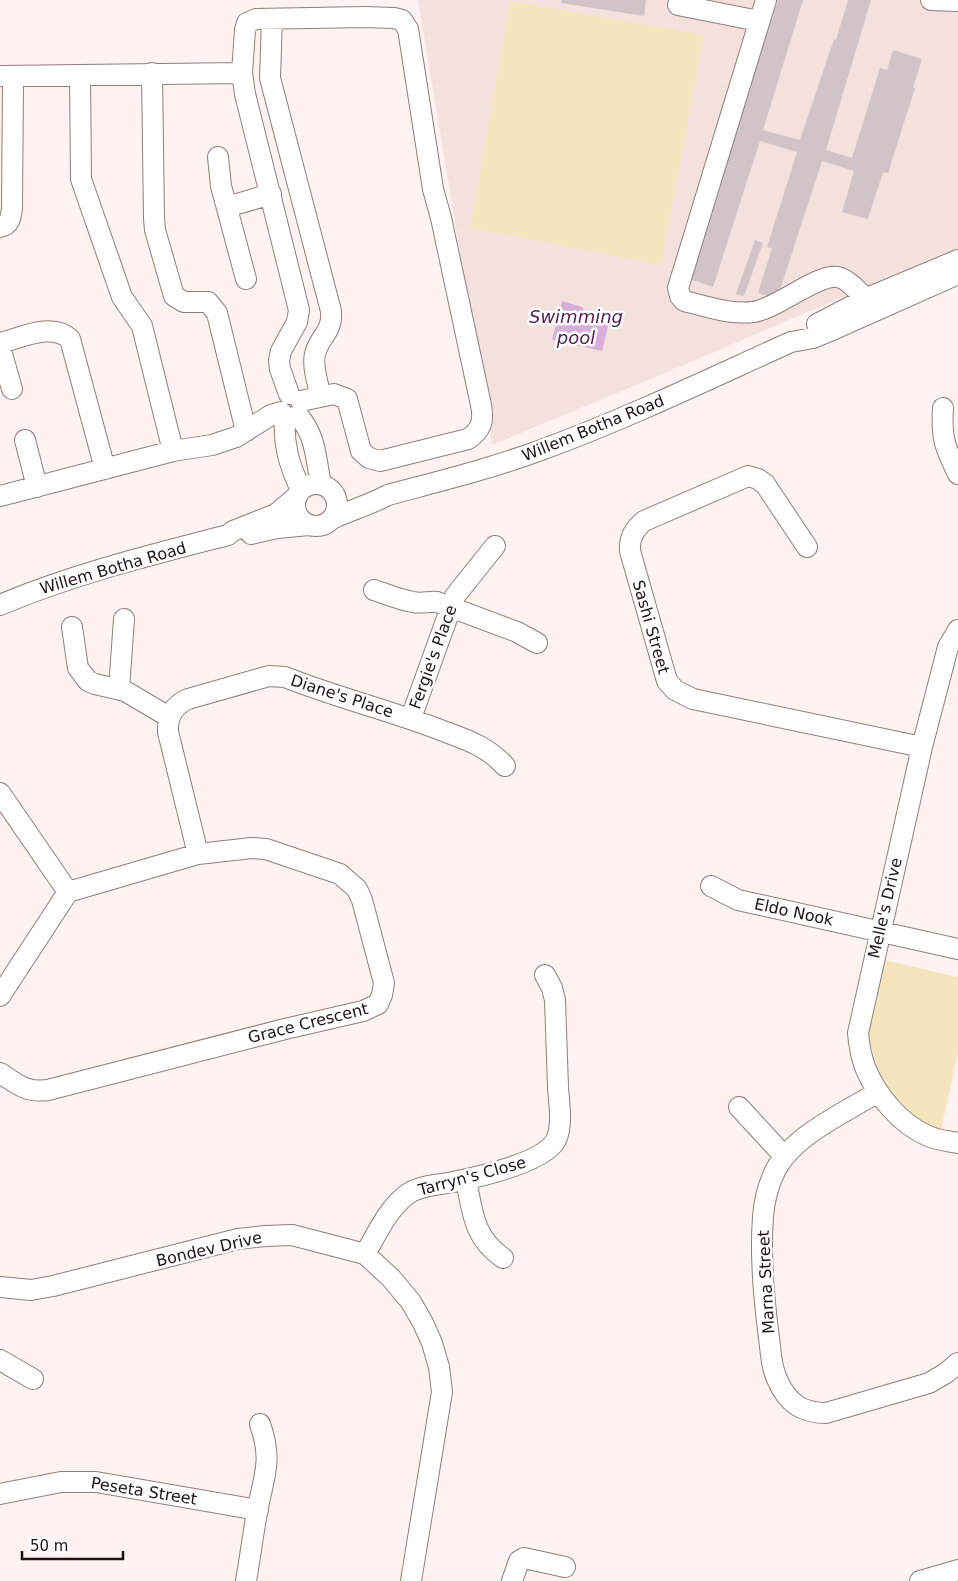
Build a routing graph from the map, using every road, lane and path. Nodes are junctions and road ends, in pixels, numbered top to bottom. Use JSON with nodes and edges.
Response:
{"nodes":[{"id":1,"x":766,"y":0,"type":"edge"},
{"id":2,"x":931,"y":0,"type":"edge"},
{"id":3,"x":956,"y":1,"type":"edge"},
{"id":4,"x":678,"y":5,"type":"dead end"},
{"id":5,"x":272,"y":19,"type":"junction"},
{"id":6,"x":759,"y":21,"type":"junction"},
{"id":7,"x":242,"y":72,"type":"junction"},
{"id":8,"x":152,"y":73,"type":"junction"},
{"id":9,"x":80,"y":75,"type":"junction"},
{"id":10,"x":6,"y":77,"type":"edge"},
{"id":11,"x":218,"y":157,"type":"dead end"},
{"id":12,"x":271,"y":194,"type":"junction"},
{"id":13,"x":227,"y":207,"type":"junction"},
{"id":14,"x":0,"y":227,"type":"edge"},
{"id":15,"x":311,"y":236,"type":"junction"},
{"id":16,"x":283,"y":246,"type":"junction"},
{"id":17,"x":958,"y":260,"type":"edge"},
{"id":18,"x":958,"y":274,"type":"edge"},
{"id":19,"x":246,"y":279,"type":"dead end"},
{"id":20,"x":865,"y":299,"type":"junction"},
{"id":21,"x":791,"y":342,"type":"junction"},
{"id":22,"x":0,"y":344,"type":"edge"},
{"id":23,"x":0,"y":347,"type":"edge"},
{"id":24,"x":12,"y":389,"type":"dead end"},
{"id":25,"x":321,"y":396,"type":"junction"},
{"id":26,"x":291,"y":408,"type":"junction"},
{"id":27,"x":943,"y":408,"type":"dead end"},
{"id":28,"x":246,"y":431,"type":"junction"},
{"id":29,"x":24,"y":440,"type":"dead end"},
{"id":30,"x":173,"y":451,"type":"junction"},
{"id":31,"x":316,"y":454,"type":"junction"},
{"id":32,"x":288,"y":460,"type":"junction"},
{"id":33,"x":105,"y":469,"type":"junction"},
{"id":34,"x":958,"y":474,"type":"edge"},
{"id":35,"x":37,"y":487,"type":"junction"},
{"id":36,"x":327,"y":488,"type":"junction"},
{"id":37,"x":299,"y":493,"type":"junction"},
{"id":38,"x":388,"y":495,"type":"junction"},
{"id":39,"x":0,"y":496,"type":"edge"},
{"id":40,"x":334,"y":518,"type":"junction"},
{"id":41,"x":309,"y":525,"type":"junction"},
{"id":42,"x":228,"y":535,"type":"junction"},
{"id":43,"x":495,"y":546,"type":"dead end"},
{"id":44,"x":807,"y":547,"type":"dead end"},
{"id":45,"x":374,"y":590,"type":"dead end"},
{"id":46,"x":453,"y":602,"type":"junction"},
{"id":47,"x":0,"y":605,"type":"edge"},
{"id":48,"x":124,"y":619,"type":"dead end"},
{"id":49,"x":72,"y":627,"type":"dead end"},
{"id":50,"x":958,"y":630,"type":"edge"},
{"id":51,"x":538,"y":643,"type":"dead end"},
{"id":52,"x":119,"y":689,"type":"junction"},
{"id":53,"x":169,"y":717,"type":"junction"},
{"id":54,"x":411,"y":718,"type":"junction"},
{"id":55,"x":922,"y":748,"type":"junction"},
{"id":56,"x":505,"y":766,"type":"dead end"},
{"id":57,"x":0,"y":793,"type":"edge"},
{"id":58,"x":198,"y":854,"type":"junction"},
{"id":59,"x":711,"y":886,"type":"dead end"},
{"id":60,"x":68,"y":892,"type":"junction"},
{"id":61,"x":880,"y":931,"type":"junction"},
{"id":62,"x":958,"y":949,"type":"edge"},
{"id":63,"x":545,"y":975,"type":"dead end"},
{"id":64,"x":0,"y":996,"type":"edge"},
{"id":65,"x":0,"y":1073,"type":"edge"},
{"id":66,"x":878,"y":1092,"type":"junction"},
{"id":67,"x":740,"y":1107,"type":"dead end"},
{"id":68,"x":958,"y":1143,"type":"edge"},
{"id":69,"x":784,"y":1156,"type":"junction"},
{"id":70,"x":466,"y":1180,"type":"junction"},
{"id":71,"x":365,"y":1254,"type":"junction"},
{"id":72,"x":503,"y":1258,"type":"dead end"},
{"id":73,"x":0,"y":1287,"type":"edge"},
{"id":74,"x":0,"y":1360,"type":"edge"},
{"id":75,"x":958,"y":1363,"type":"edge"},
{"id":76,"x":32,"y":1379,"type":"dead end"},
{"id":77,"x":260,"y":1424,"type":"dead end"},
{"id":78,"x":0,"y":1494,"type":"edge"},
{"id":79,"x":258,"y":1510,"type":"junction"},
{"id":80,"x":565,"y":1567,"type":"dead end"},
{"id":81,"x":958,"y":1570,"type":"edge"},
{"id":82,"x":246,"y":1581,"type":"edge"},
{"id":83,"x":411,"y":1581,"type":"edge"},
{"id":84,"x":512,"y":1581,"type":"edge"},
{"id":85,"x":920,"y":1581,"type":"edge"}],
"edges":[{"from":1,"to":6,"type":"street"},
{"from":2,"to":3,"type":"street"},
{"from":4,"to":6,"type":"street"},
{"from":5,"to":7,"type":"street"},
{"from":5,"to":15,"type":"street"},
{"from":5,"to":25,"type":"street"},
{"from":6,"to":20,"type":"street"},
{"from":7,"to":8,"type":"street"},
{"from":7,"to":12,"type":"street"},
{"from":8,"to":9,"type":"street"},
{"from":8,"to":28,"type":"street"},
{"from":9,"to":10,"type":"street"},
{"from":9,"to":30,"type":"street"},
{"from":10,"to":14,"type":"street"},
{"from":11,"to":13,"type":"street"},
{"from":12,"to":13,"type":"street"},
{"from":12,"to":16,"type":"street"},
{"from":13,"to":19,"type":"street"},
{"from":15,"to":16,"type":"street"},
{"from":15,"to":25,"type":"street"},
{"from":16,"to":26,"type":"street"},
{"from":17,"to":20,"type":"street","name":"Willem Botha Road"},
{"from":18,"to":21,"type":"street","name":"Willem Botha Road"},
{"from":20,"to":21,"type":"street","name":"Willem Botha Road"},
{"from":21,"to":38,"type":"street","name":"Willem Botha Road"},
{"from":22,"to":33,"type":"street"},
{"from":23,"to":24,"type":"street"},
{"from":25,"to":26,"type":"street"},
{"from":26,"to":28,"type":"street"},
{"from":26,"to":31,"type":"street"},
{"from":26,"to":32,"type":"street"},
{"from":27,"to":34,"type":"street"},
{"from":28,"to":30,"type":"street"},
{"from":29,"to":35,"type":"street"},
{"from":30,"to":33,"type":"street"},
{"from":31,"to":32,"type":"street"},
{"from":31,"to":36,"type":"street"},
{"from":32,"to":37,"type":"street"},
{"from":33,"to":35,"type":"street"},
{"from":35,"to":39,"type":"street"},
{"from":36,"to":37,"type":"street"},
{"from":36,"to":38,"type":"street","name":"Willem Botha Road"},
{"from":36,"to":40,"type":"street"},
{"from":37,"to":41,"type":"street"},
{"from":37,"to":42,"type":"street","name":"Willem Botha Road"},
{"from":38,"to":40,"type":"street","name":"Willem Botha Road"},
{"from":40,"to":41,"type":"street"},
{"from":41,"to":42,"type":"street","name":"Willem Botha Road"},
{"from":42,"to":47,"type":"street","name":"Willem Botha Road"},
{"from":43,"to":46,"type":"street","name":"Fergie's Place"},
{"from":44,"to":55,"type":"street","name":"Sashi Street"},
{"from":45,"to":46,"type":"street"},
{"from":46,"to":51,"type":"street"},
{"from":46,"to":54,"type":"street","name":"Fergie's Place"},
{"from":48,"to":52,"type":"street"},
{"from":49,"to":52,"type":"street"},
{"from":50,"to":55,"type":"street","name":"Melle's Drive"},
{"from":52,"to":53,"type":"street"},
{"from":53,"to":54,"type":"street","name":"Diane's Place"},
{"from":53,"to":58,"type":"street"},
{"from":54,"to":56,"type":"street","name":"Diane's Place"},
{"from":55,"to":61,"type":"street","name":"Melle's Drive"},
{"from":57,"to":60,"type":"street"},
{"from":58,"to":60,"type":"street","name":"Grace Crescent"},
{"from":58,"to":65,"type":"street","name":"Grace Crescent"},
{"from":59,"to":61,"type":"street","name":"Eldo Nook"},
{"from":60,"to":64,"type":"street"},
{"from":61,"to":62,"type":"street","name":"Eldo Nook"},
{"from":61,"to":66,"type":"street","name":"Melle's Drive"},
{"from":63,"to":70,"type":"street","name":"Tarryn's Close"},
{"from":66,"to":68,"type":"street","name":"Melle's Drive"},
{"from":66,"to":69,"type":"street","name":"Marna Street"},
{"from":67,"to":69,"type":"street"},
{"from":69,"to":75,"type":"street","name":"Marna Street"},
{"from":70,"to":71,"type":"street","name":"Tarryn's Close"},
{"from":70,"to":72,"type":"street"},
{"from":71,"to":73,"type":"street","name":"Bondev Drive"},
{"from":71,"to":83,"type":"street","name":"Bondev Drive"},
{"from":74,"to":76,"type":"street"},
{"from":77,"to":79,"type":"street"},
{"from":78,"to":79,"type":"street","name":"Peseta Street"},
{"from":79,"to":82,"type":"street"},
{"from":80,"to":84,"type":"street"},
{"from":81,"to":85,"type":"street"}]}
